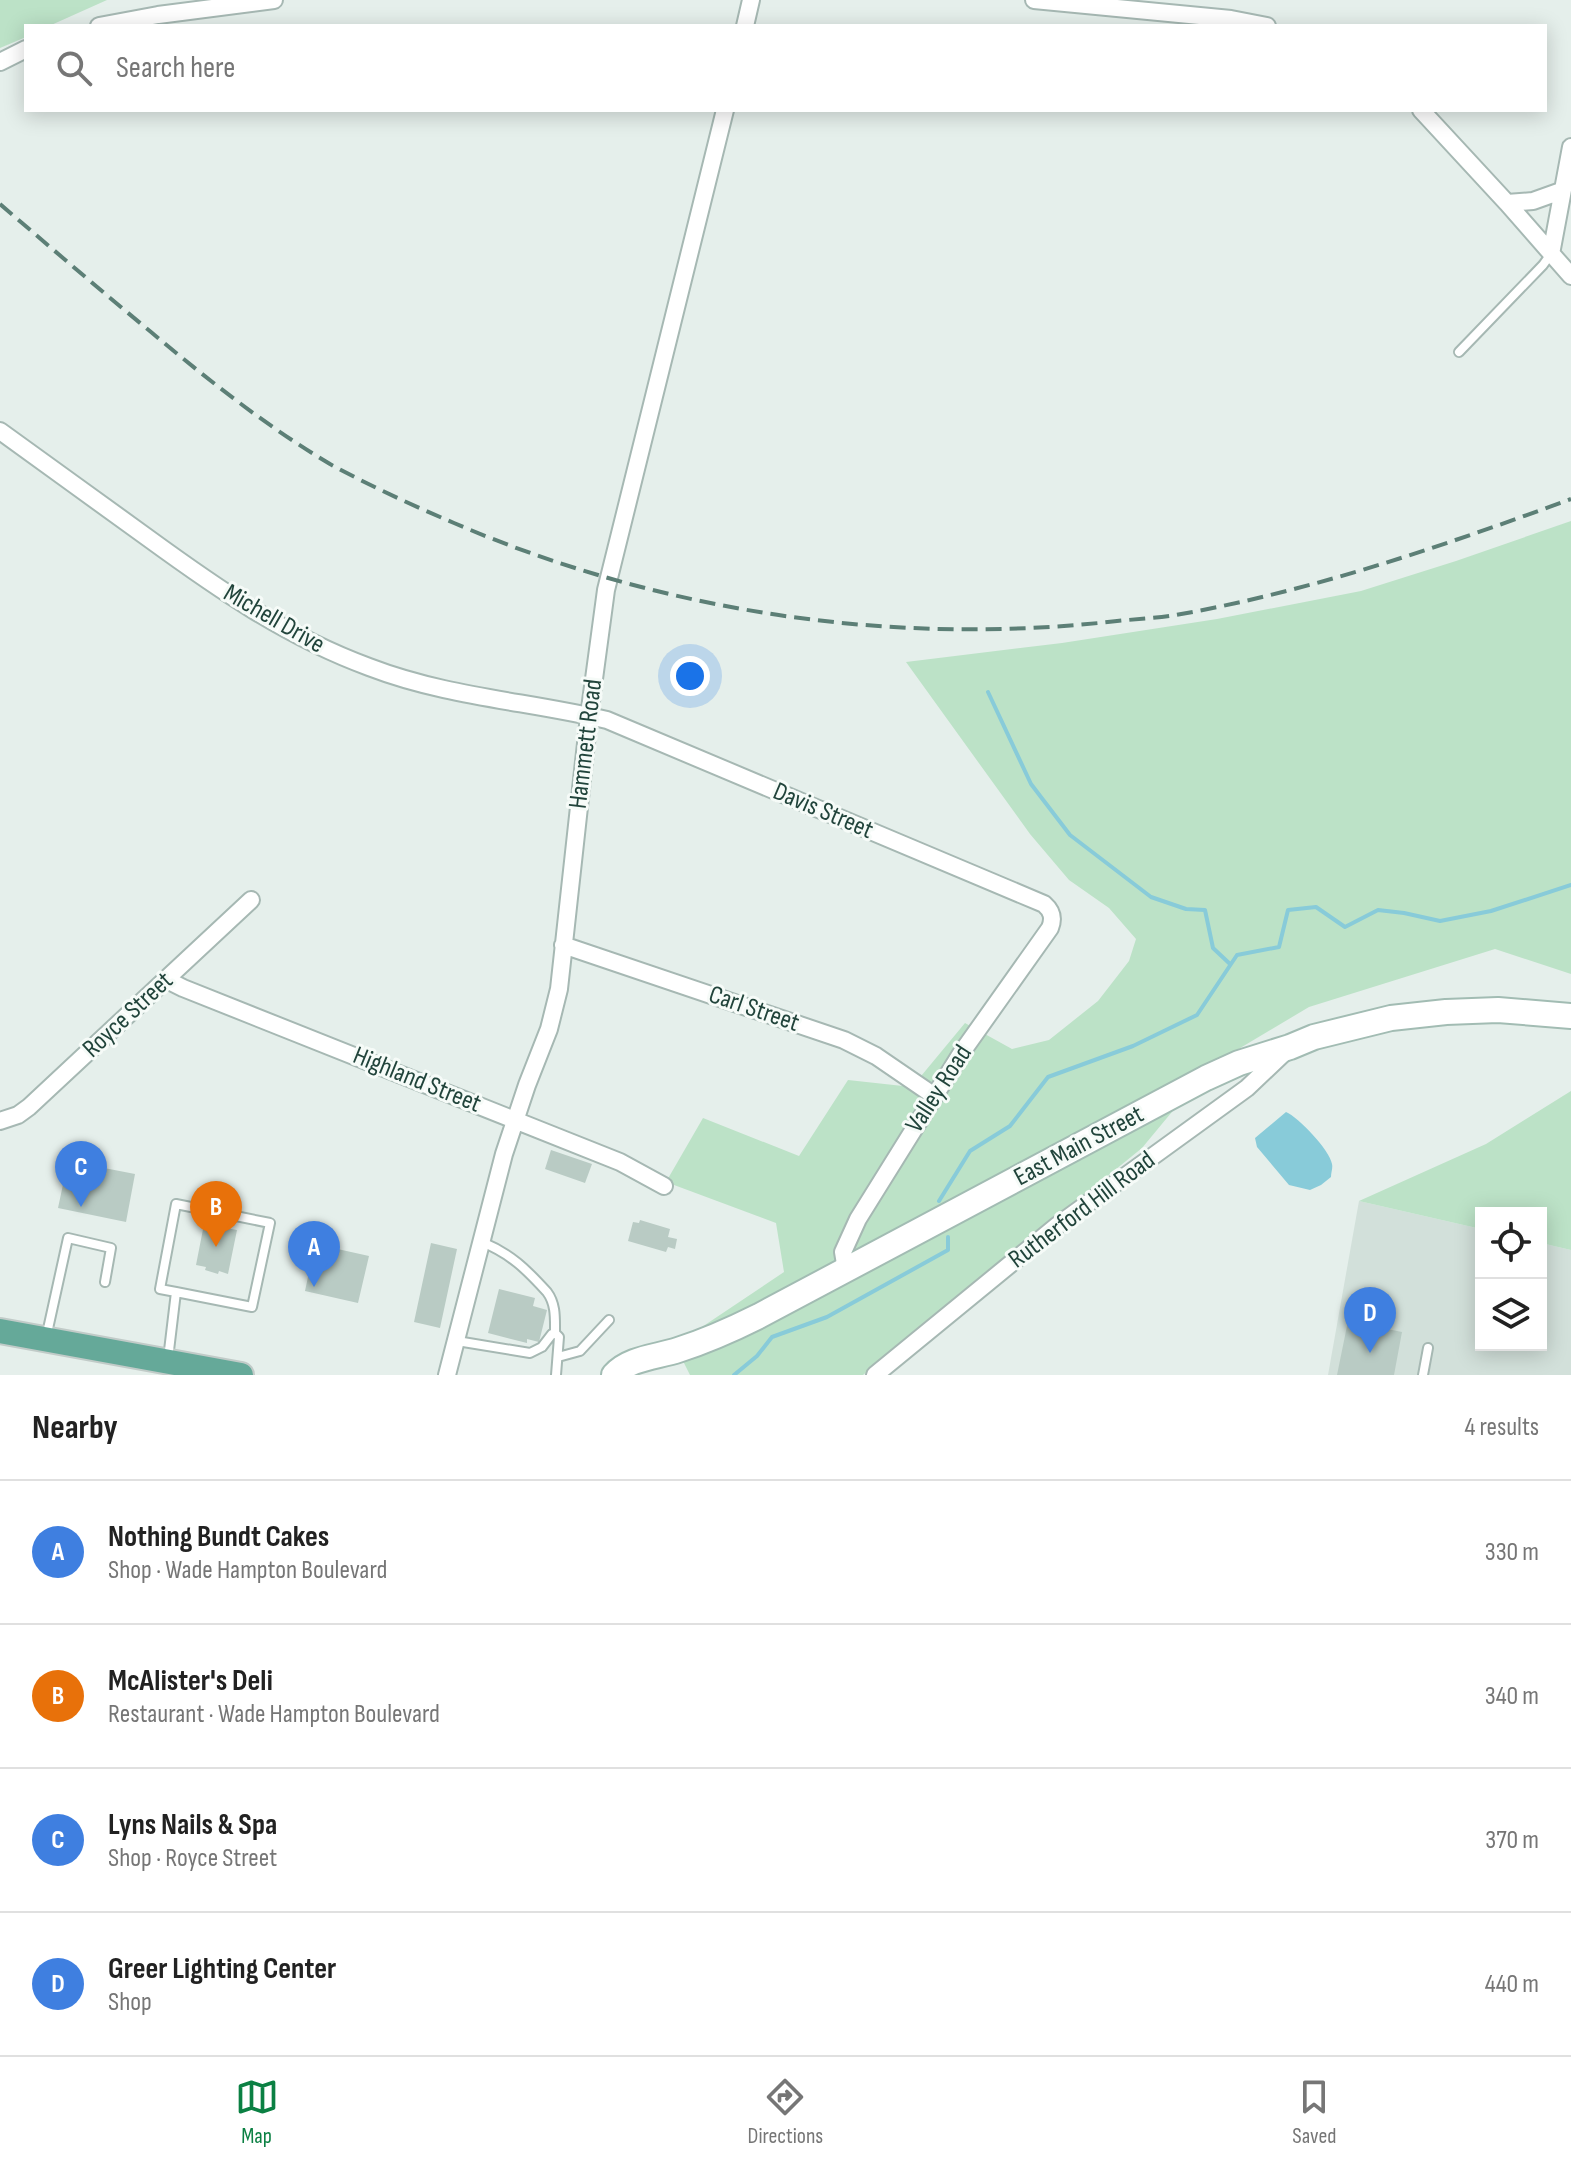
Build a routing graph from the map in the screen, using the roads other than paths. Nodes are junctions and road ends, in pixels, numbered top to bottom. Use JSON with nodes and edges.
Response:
{"nodes":[{"id":1,"x":274,"y":0,"type":"edge"},
{"id":2,"x":751,"y":0,"type":"edge"},
{"id":3,"x":1034,"y":0,"type":"edge"},
{"id":4,"x":1154,"y":5,"type":"edge"},
{"id":5,"x":110,"y":24,"type":"edge"},
{"id":6,"x":745,"y":24,"type":"edge"},
{"id":7,"x":1257,"y":24,"type":"edge"},
{"id":8,"x":24,"y":50,"type":"edge"},
{"id":9,"x":0,"y":62,"type":"edge"},
{"id":10,"x":725,"y":112,"type":"edge"},
{"id":11,"x":1423,"y":112,"type":"edge"},
{"id":12,"x":1571,"y":147,"type":"edge"},
{"id":13,"x":1561,"y":191,"type":"junction"},
{"id":14,"x":1507,"y":203,"type":"junction"},
{"id":15,"x":1551,"y":254,"type":"junction"},
{"id":16,"x":1571,"y":276,"type":"edge"},
{"id":17,"x":1459,"y":352,"type":"dead end"},
{"id":18,"x":0,"y":431,"type":"edge"},
{"id":19,"x":589,"y":716,"type":"junction"},
{"id":20,"x":251,"y":900,"type":"dead end"},
{"id":21,"x":1052,"y":916,"type":"joint"},
{"id":22,"x":563,"y":945,"type":"junction"},
{"id":23,"x":167,"y":980,"type":"junction"},
{"id":24,"x":1571,"y":1016,"type":"edge"},
{"id":25,"x":1290,"y":1047,"type":"junction"},
{"id":26,"x":933,"y":1095,"type":"junction"},
{"id":27,"x":516,"y":1119,"type":"junction"},
{"id":28,"x":0,"y":1121,"type":"edge"},
{"id":29,"x":664,"y":1186,"type":"dead end"},
{"id":30,"x":482,"y":1242,"type":"junction"},
{"id":31,"x":846,"y":1270,"type":"junction"},
{"id":32,"x":105,"y":1282,"type":"dead end"},
{"id":33,"x":176,"y":1292,"type":"junction"},
{"id":34,"x":609,"y":1320,"type":"dead end"},
{"id":35,"x":0,"y":1331,"type":"edge"},
{"id":36,"x":555,"y":1333,"type":"junction"},
{"id":37,"x":46,"y":1339,"type":"junction"},
{"id":38,"x":457,"y":1341,"type":"junction"},
{"id":39,"x":1428,"y":1348,"type":"dead end"},
{"id":40,"x":558,"y":1357,"type":"junction"},
{"id":41,"x":167,"y":1360,"type":"junction"},
{"id":42,"x":241,"y":1375,"type":"edge"},
{"id":43,"x":447,"y":1375,"type":"edge"},
{"id":44,"x":556,"y":1375,"type":"edge"},
{"id":45,"x":614,"y":1375,"type":"edge"},
{"id":46,"x":875,"y":1375,"type":"edge"},
{"id":47,"x":1423,"y":1375,"type":"edge"}],
"edges":[{"from":1,"to":5,"type":"street"},
{"from":2,"to":6,"type":"street"},
{"from":3,"to":4,"type":"street"},
{"from":4,"to":7,"type":"street"},
{"from":8,"to":9,"type":"street"},
{"from":10,"to":19,"type":"street","name":"Hammett Road"},
{"from":11,"to":14,"type":"street"},
{"from":12,"to":13,"type":"street"},
{"from":13,"to":14,"type":"street"},
{"from":13,"to":15,"type":"street"},
{"from":14,"to":15,"type":"street"},
{"from":15,"to":16,"type":"street"},
{"from":15,"to":17,"type":"lane"},
{"from":18,"to":19,"type":"street","name":"Michell Drive"},
{"from":19,"to":21,"type":"street","name":"Davis Street"},
{"from":19,"to":22,"type":"street","name":"Hammett Road"},
{"from":20,"to":23,"type":"street","name":"Royce Street"},
{"from":21,"to":26,"type":"street","name":"Valley Road"},
{"from":22,"to":26,"type":"street","name":"Carl Street"},
{"from":22,"to":27,"type":"street","name":"Hammett Road"},
{"from":23,"to":27,"type":"street","name":"Highland Street"},
{"from":23,"to":28,"type":"street","name":"Royce Street"},
{"from":24,"to":25,"type":"street","name":"East Main Street"},
{"from":25,"to":31,"type":"street","name":"East Main Street"},
{"from":25,"to":46,"type":"street","name":"Rutherford Hill Road"},
{"from":26,"to":31,"type":"street","name":"Valley Road"},
{"from":27,"to":29,"type":"street","name":"Highland Street"},
{"from":27,"to":30,"type":"street","name":"Hammett Road"},
{"from":30,"to":36,"type":"lane"},
{"from":30,"to":38,"type":"street","name":"Hammett Road"},
{"from":31,"to":45,"type":"street","name":"East Main Street"},
{"from":32,"to":37,"type":"lane"},
{"from":33,"to":33,"type":"lane"},
{"from":33,"to":41,"type":"lane"},
{"from":34,"to":40,"type":"lane"},
{"from":35,"to":37,"type":"main road"},
{"from":36,"to":38,"type":"lane"},
{"from":36,"to":40,"type":"lane"},
{"from":37,"to":41,"type":"main road"},
{"from":38,"to":43,"type":"street","name":"Hammett Road"},
{"from":39,"to":47,"type":"lane"},
{"from":40,"to":44,"type":"lane"},
{"from":41,"to":42,"type":"main road"}]}
